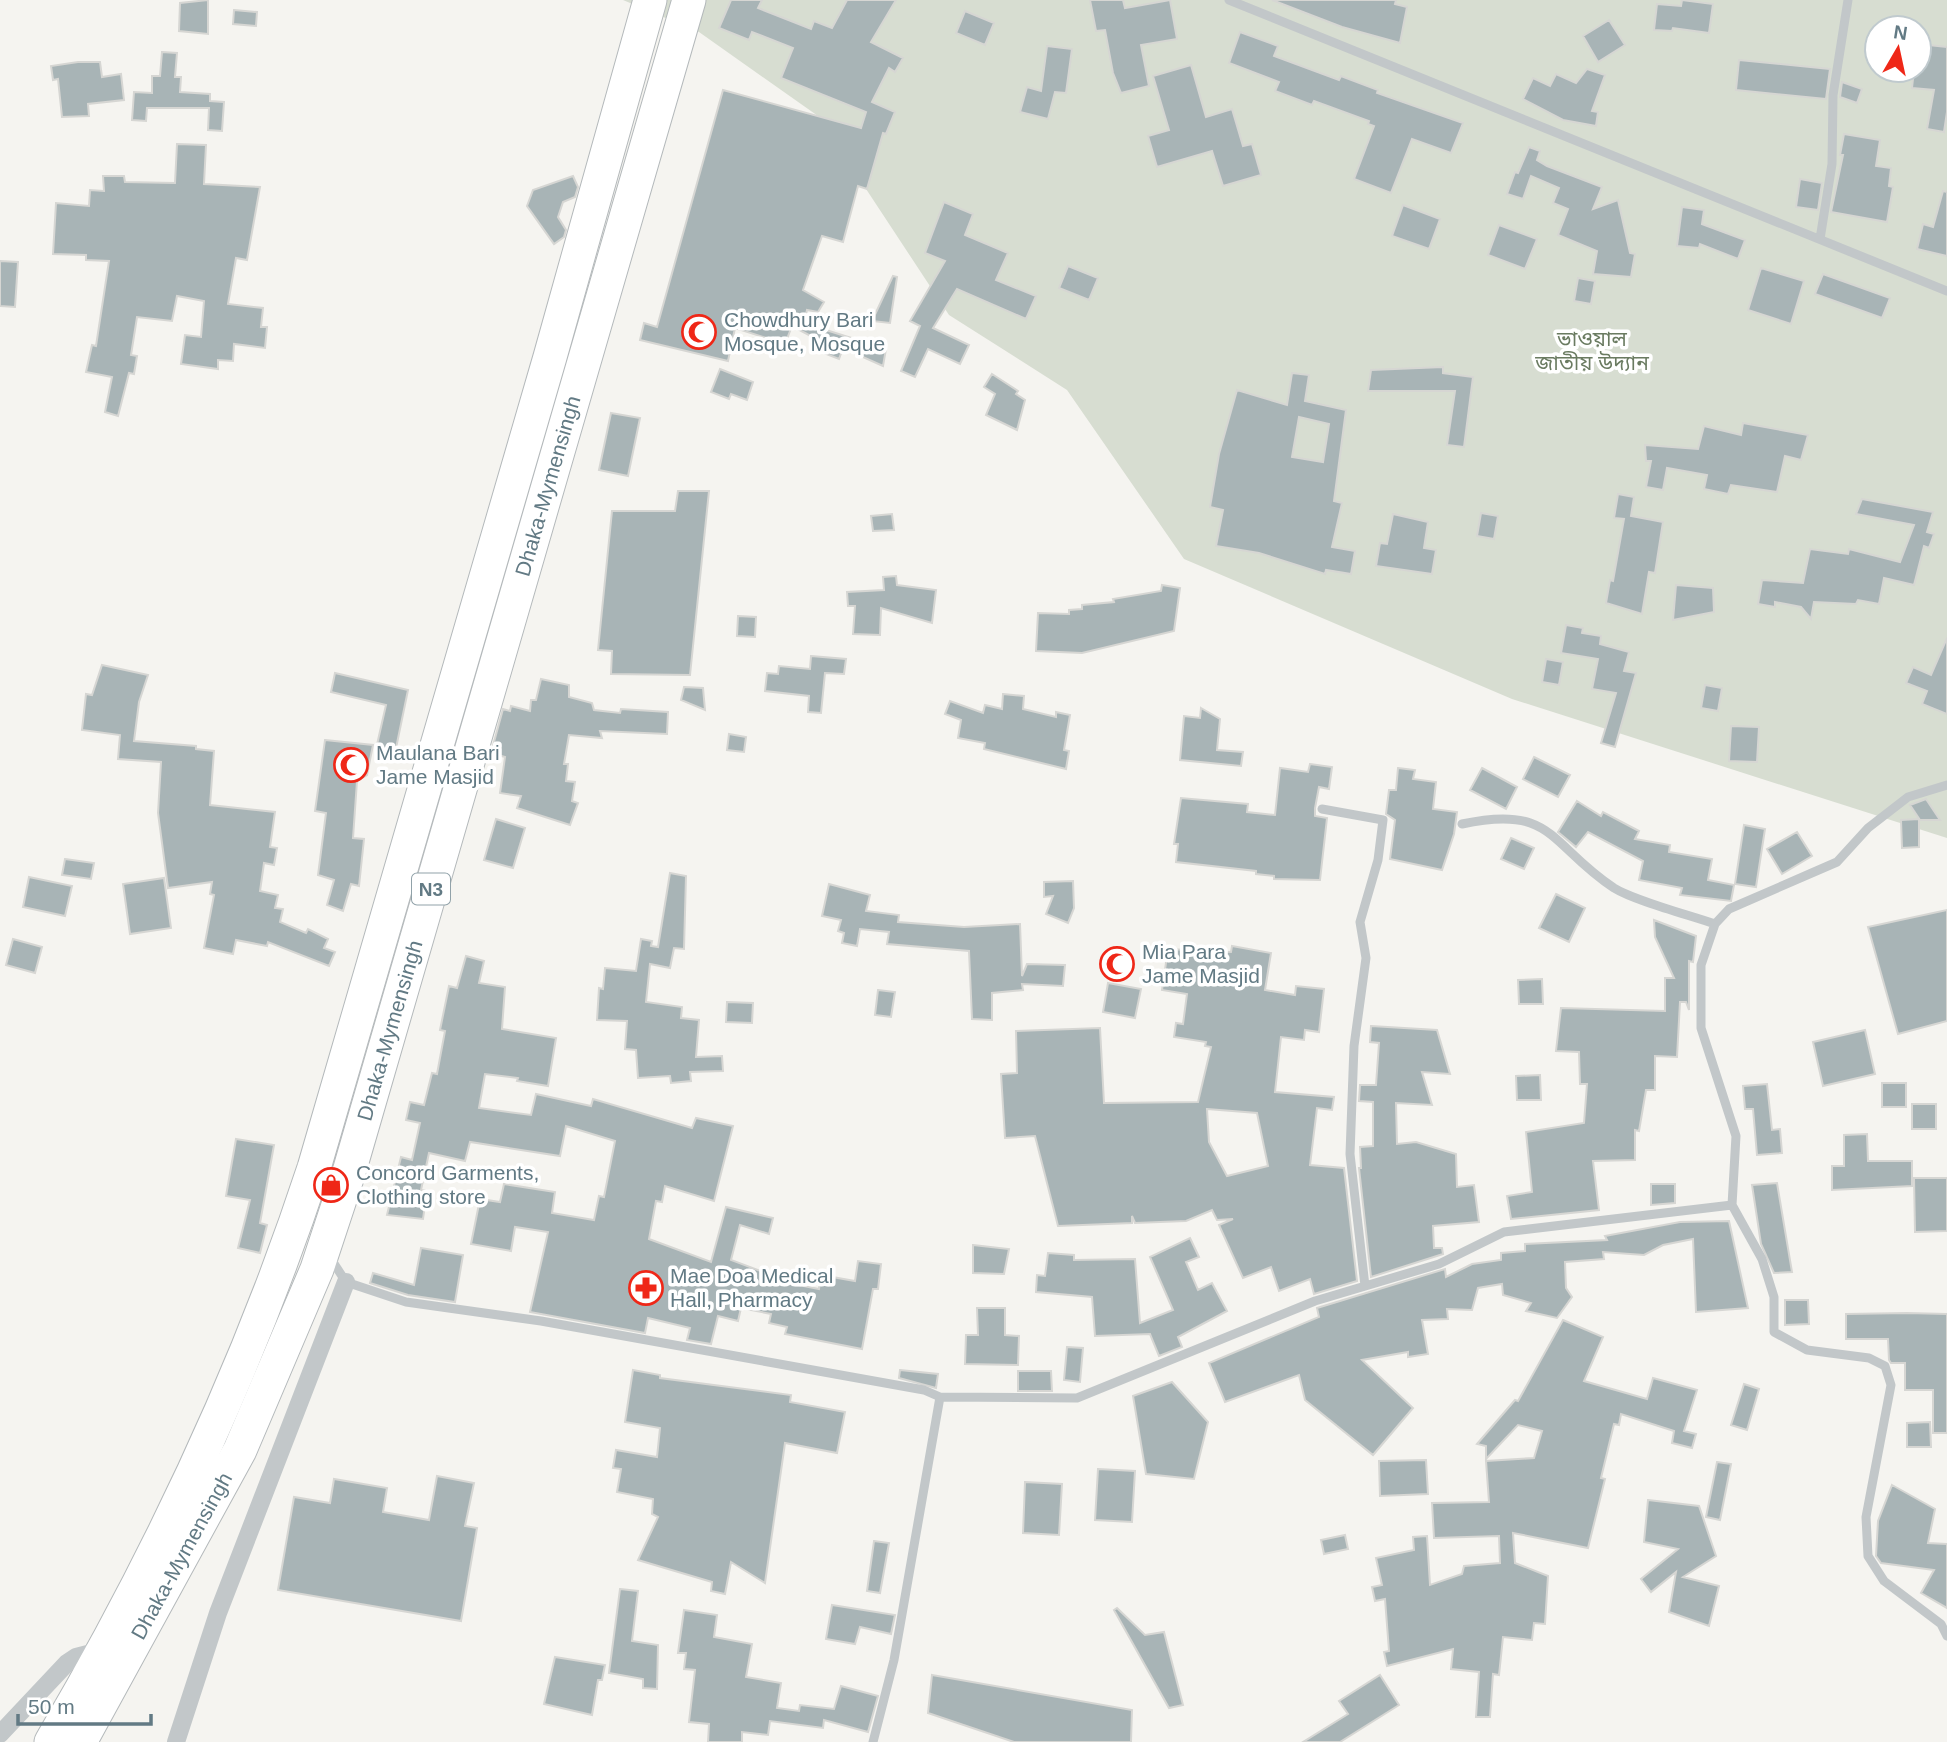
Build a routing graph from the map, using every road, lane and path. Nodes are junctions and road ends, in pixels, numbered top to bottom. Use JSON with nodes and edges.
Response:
{"nodes":[{"id":1,"x":650,"y":0,"type":"edge"},
{"id":2,"x":689,"y":0,"type":"edge"},
{"id":3,"x":1229,"y":0,"type":"edge"},
{"id":4,"x":1848,"y":0,"type":"edge"},
{"id":5,"x":1820,"y":239,"type":"junction"},
{"id":6,"x":1947,"y":291,"type":"edge"},
{"id":7,"x":1947,"y":785,"type":"edge"},
{"id":8,"x":1322,"y":809,"type":"dead end"},
{"id":9,"x":1462,"y":824,"type":"dead end"},
{"id":10,"x":1715,"y":924,"type":"junction"},
{"id":11,"x":1732,"y":1205,"type":"junction"},
{"id":12,"x":324,"y":1248,"type":"junction"},
{"id":13,"x":346,"y":1282,"type":"junction"},
{"id":14,"x":1365,"y":1286,"type":"junction"},
{"id":15,"x":940,"y":1397,"type":"junction"},
{"id":16,"x":1947,"y":1636,"type":"edge"},
{"id":17,"x":105,"y":1650,"type":"junction"},
{"id":18,"x":0,"y":1734,"type":"edge"},
{"id":19,"x":51,"y":1742,"type":"edge"},
{"id":20,"x":80,"y":1742,"type":"edge"},
{"id":21,"x":176,"y":1742,"type":"edge"},
{"id":22,"x":873,"y":1742,"type":"edge"}],
"edges":[{"from":1,"to":17,"type":"highway","name":"Dhaka-Mymensingh","number":"N3"},
{"from":2,"to":12,"type":"highway","name":"Dhaka-Mymensingh","number":"N3"},
{"from":3,"to":5,"type":"lane"},
{"from":4,"to":5,"type":"lane"},
{"from":5,"to":6,"type":"lane"},
{"from":7,"to":10,"type":"lane"},
{"from":8,"to":14,"type":"lane"},
{"from":9,"to":10,"type":"lane"},
{"from":10,"to":11,"type":"lane"},
{"from":11,"to":14,"type":"lane"},
{"from":11,"to":16,"type":"lane"},
{"from":12,"to":13,"type":"lane"},
{"from":12,"to":20,"type":"highway","name":"Dhaka-Mymensingh","number":"N3"},
{"from":13,"to":15,"type":"lane"},
{"from":13,"to":21,"type":"street"},
{"from":14,"to":15,"type":"lane"},
{"from":15,"to":22,"type":"lane"},
{"from":17,"to":18,"type":"street"},
{"from":17,"to":19,"type":"highway","name":"Dhaka-Mymensingh","number":"N3"}]}
